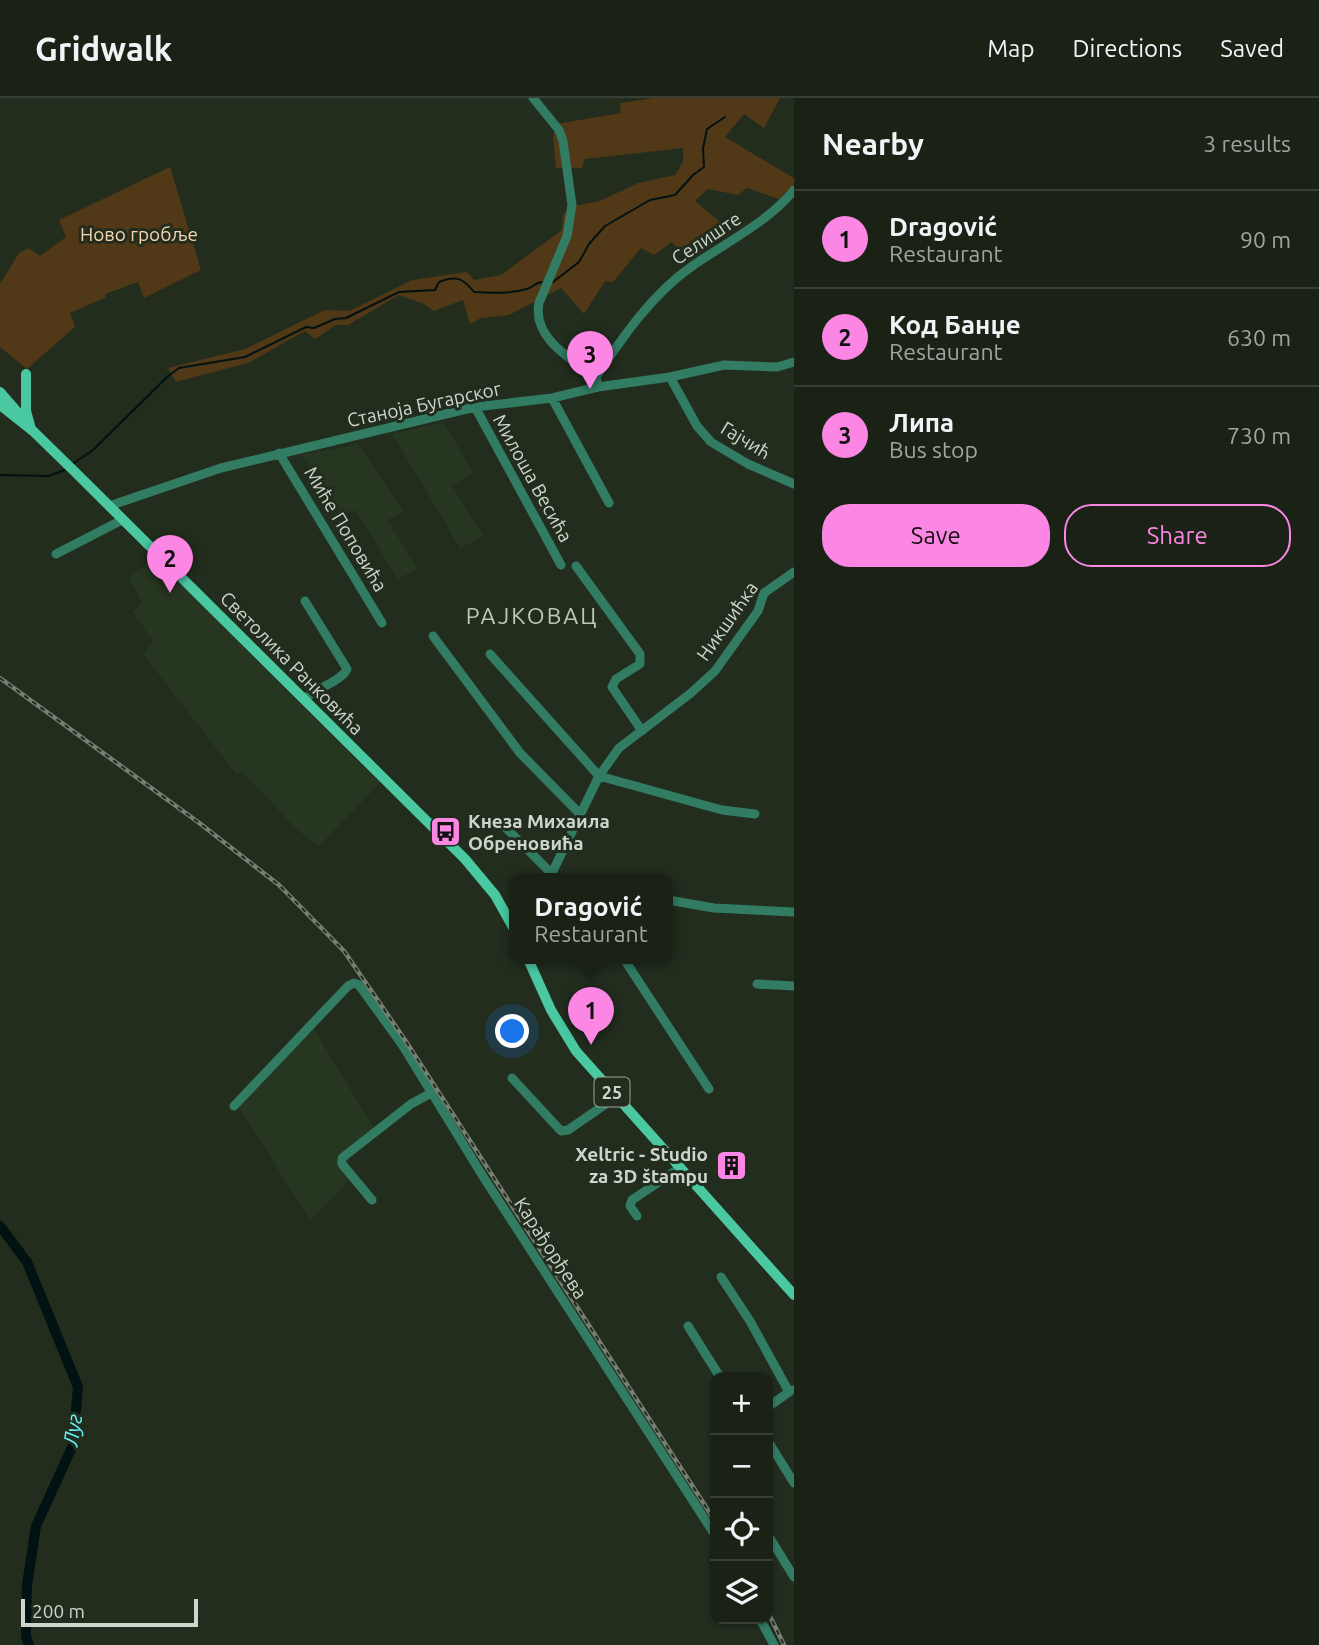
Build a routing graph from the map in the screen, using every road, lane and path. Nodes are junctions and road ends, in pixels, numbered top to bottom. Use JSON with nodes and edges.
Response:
{"nodes":[{"id":1,"x":533,"y":98,"type":"edge"},
{"id":2,"x":794,"y":190,"type":"edge"},
{"id":3,"x":794,"y":362,"type":"edge"},
{"id":4,"x":26,"y":374,"type":"dead end"},
{"id":5,"x":670,"y":377,"type":"junction"},
{"id":6,"x":597,"y":382,"type":"junction"},
{"id":7,"x":0,"y":392,"type":"edge"},
{"id":8,"x":552,"y":398,"type":"junction"},
{"id":9,"x":0,"y":405,"type":"edge"},
{"id":10,"x":475,"y":407,"type":"junction"},
{"id":11,"x":31,"y":428,"type":"junction"},
{"id":12,"x":279,"y":453,"type":"junction"},
{"id":13,"x":794,"y":484,"type":"edge"},
{"id":14,"x":610,"y":503,"type":"dead end"},
{"id":15,"x":108,"y":506,"type":"junction"},
{"id":16,"x":122,"y":520,"type":"junction"},
{"id":17,"x":56,"y":554,"type":"dead end"},
{"id":18,"x":561,"y":565,"type":"dead end"},
{"id":19,"x":576,"y":566,"type":"dead end"},
{"id":20,"x":794,"y":572,"type":"edge"},
{"id":21,"x":305,"y":601,"type":"dead end"},
{"id":22,"x":382,"y":623,"type":"dead end"},
{"id":23,"x":433,"y":636,"type":"dead end"},
{"id":24,"x":489,"y":654,"type":"dead end"},
{"id":25,"x":304,"y":699,"type":"junction"},
{"id":26,"x":642,"y":732,"type":"junction"},
{"id":27,"x":599,"y":776,"type":"junction"},
{"id":28,"x":580,"y":814,"type":"junction"},
{"id":29,"x":755,"y":814,"type":"dead end"},
{"id":30,"x":505,"y":826,"type":"dead end"},
{"id":31,"x":551,"y":873,"type":"edge"},
{"id":32,"x":555,"y":873,"type":"edge"},
{"id":33,"x":673,"y":901,"type":"edge"},
{"id":34,"x":794,"y":912,"type":"edge"},
{"id":35,"x":509,"y":920,"type":"edge"},
{"id":36,"x":530,"y":964,"type":"edge"},
{"id":37,"x":627,"y":964,"type":"edge"},
{"id":38,"x":757,"y":984,"type":"dead end"},
{"id":39,"x":794,"y":986,"type":"edge"},
{"id":40,"x":512,"y":1078,"type":"dead end"},
{"id":41,"x":709,"y":1089,"type":"dead end"},
{"id":42,"x":431,"y":1093,"type":"junction"},
{"id":43,"x":616,"y":1097,"type":"junction"},
{"id":44,"x":234,"y":1106,"type":"dead end"},
{"id":45,"x":681,"y":1167,"type":"junction"},
{"id":46,"x":372,"y":1200,"type":"dead end"},
{"id":47,"x":637,"y":1216,"type":"dead end"},
{"id":48,"x":721,"y":1277,"type":"dead end"},
{"id":49,"x":794,"y":1295,"type":"edge"},
{"id":50,"x":688,"y":1326,"type":"dead end"},
{"id":51,"x":717,"y":1372,"type":"edge"},
{"id":52,"x":791,"y":1390,"type":"edge"},
{"id":53,"x":773,"y":1403,"type":"edge"},
{"id":54,"x":773,"y":1449,"type":"edge"},
{"id":55,"x":794,"y":1483,"type":"edge"},
{"id":56,"x":710,"y":1527,"type":"edge"},
{"id":57,"x":773,"y":1543,"type":"edge"},
{"id":58,"x":794,"y":1577,"type":"edge"},
{"id":59,"x":763,"y":1624,"type":"edge"},
{"id":60,"x":774,"y":1645,"type":"edge"}],
"edges":[{"from":1,"to":6,"type":"street"},
{"from":2,"to":6,"type":"street","name":"Селиште"},
{"from":3,"to":5,"type":"street","name":"Станоја Бугарског"},
{"from":4,"to":11,"type":"main road"},
{"from":5,"to":6,"type":"street","name":"Станоја Бугарског"},
{"from":5,"to":13,"type":"street","name":"Гајчић"},
{"from":6,"to":8,"type":"street","name":"Станоја Бугарског"},
{"from":7,"to":11,"type":"main road","name":"Светолика Ранковића"},
{"from":8,"to":10,"type":"street","name":"Станоја Бугарског"},
{"from":8,"to":14,"type":"street"},
{"from":9,"to":11,"type":"main road","name":"Светолика Ранковића"},
{"from":10,"to":12,"type":"street","name":"Станоја Бугарског"},
{"from":10,"to":18,"type":"street","name":"Милоша Весића"},
{"from":11,"to":15,"type":"main road","name":"Светолика Ранковића"},
{"from":12,"to":15,"type":"street","name":"Станоја Бугарског"},
{"from":12,"to":22,"type":"street","name":"Миће Поповића"},
{"from":15,"to":16,"type":"main road","name":"Светолика Ранковића"},
{"from":16,"to":17,"type":"street"},
{"from":16,"to":25,"type":"main road","name":"Светолика Ранковића"},
{"from":19,"to":26,"type":"street"},
{"from":20,"to":26,"type":"street","name":"Никшићка"},
{"from":21,"to":25,"type":"street"},
{"from":23,"to":28,"type":"street"},
{"from":24,"to":27,"type":"street"},
{"from":25,"to":35,"type":"main road","name":"Светолика Ранковића"},
{"from":26,"to":27,"type":"street","name":"Никшићка"},
{"from":27,"to":28,"type":"street","name":"Никшићка"},
{"from":27,"to":29,"type":"street"},
{"from":28,"to":32,"type":"street","name":"Никшићка"},
{"from":30,"to":31,"type":"street"},
{"from":33,"to":34,"type":"street"},
{"from":36,"to":43,"type":"main road","number":"25"},
{"from":37,"to":41,"type":"street"},
{"from":38,"to":39,"type":"street"},
{"from":40,"to":43,"type":"street"},
{"from":42,"to":44,"type":"street","name":"Карађорђева"},
{"from":42,"to":46,"type":"street"},
{"from":42,"to":56,"type":"street","name":"Карађорђева"},
{"from":43,"to":45,"type":"main road","number":"25"},
{"from":45,"to":47,"type":"street"},
{"from":45,"to":49,"type":"main road","number":"25"},
{"from":48,"to":52,"type":"street"},
{"from":50,"to":51,"type":"street"},
{"from":52,"to":53,"type":"street"},
{"from":54,"to":55,"type":"street"},
{"from":57,"to":58,"type":"street"},
{"from":59,"to":60,"type":"street"}]}
